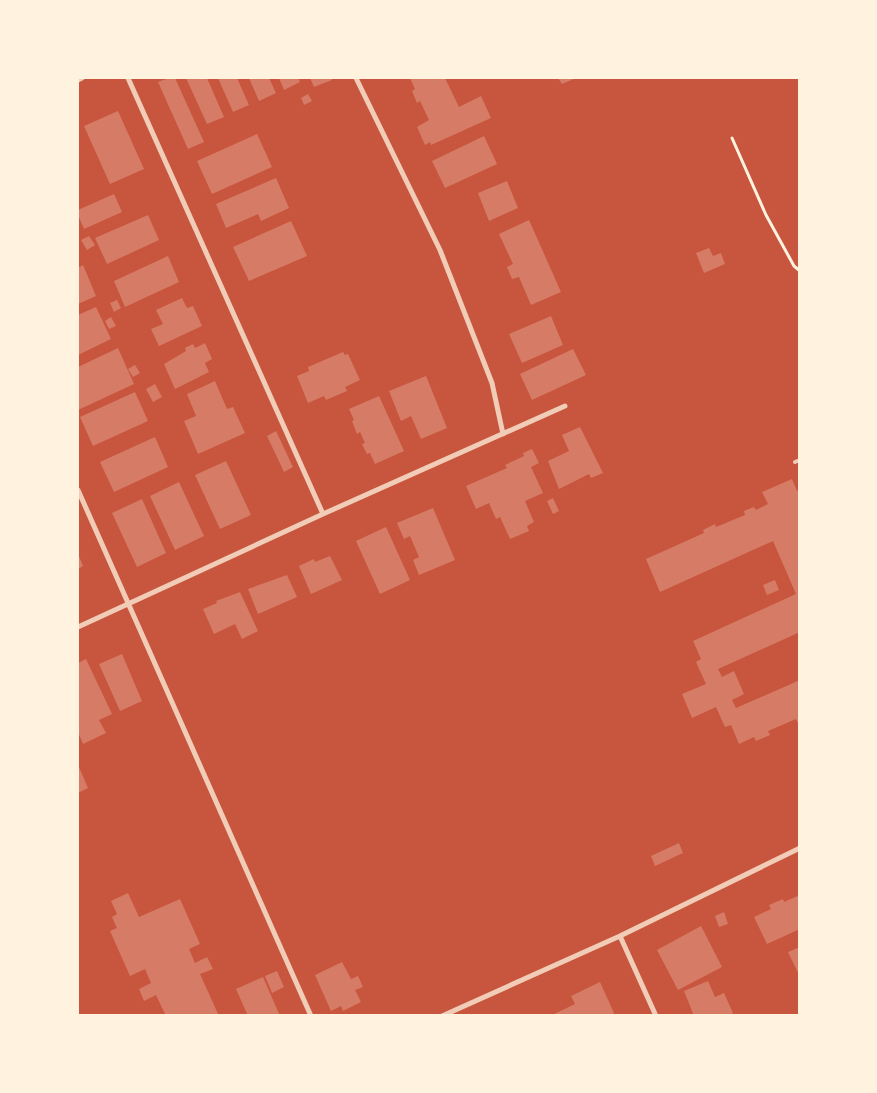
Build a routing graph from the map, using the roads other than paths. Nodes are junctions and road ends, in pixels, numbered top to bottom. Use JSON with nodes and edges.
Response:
{"nodes":[{"id":1,"x":82,"y":78,"type":"edge"},
{"id":2,"x":128,"y":78,"type":"edge"},
{"id":3,"x":356,"y":78,"type":"edge"},
{"id":4,"x":78,"y":80,"type":"edge"},
{"id":5,"x":565,"y":406,"type":"dead end"},
{"id":6,"x":503,"y":434,"type":"junction"},
{"id":7,"x":78,"y":490,"type":"edge"},
{"id":8,"x":323,"y":514,"type":"junction"},
{"id":9,"x":129,"y":604,"type":"junction"},
{"id":10,"x":78,"y":627,"type":"edge"},
{"id":11,"x":800,"y":848,"type":"edge"},
{"id":12,"x":620,"y":936,"type":"junction"},
{"id":13,"x":311,"y":1016,"type":"edge"},
{"id":14,"x":442,"y":1016,"type":"edge"},
{"id":15,"x":656,"y":1016,"type":"edge"}],
"edges":[{"from":1,"to":4,"type":"street"},
{"from":2,"to":8,"type":"street"},
{"from":3,"to":6,"type":"street"},
{"from":5,"to":6,"type":"street"},
{"from":6,"to":8,"type":"street"},
{"from":7,"to":9,"type":"street"},
{"from":8,"to":9,"type":"street"},
{"from":9,"to":10,"type":"street"},
{"from":9,"to":13,"type":"street"},
{"from":11,"to":12,"type":"street"},
{"from":12,"to":14,"type":"street"},
{"from":12,"to":15,"type":"street"}]}
